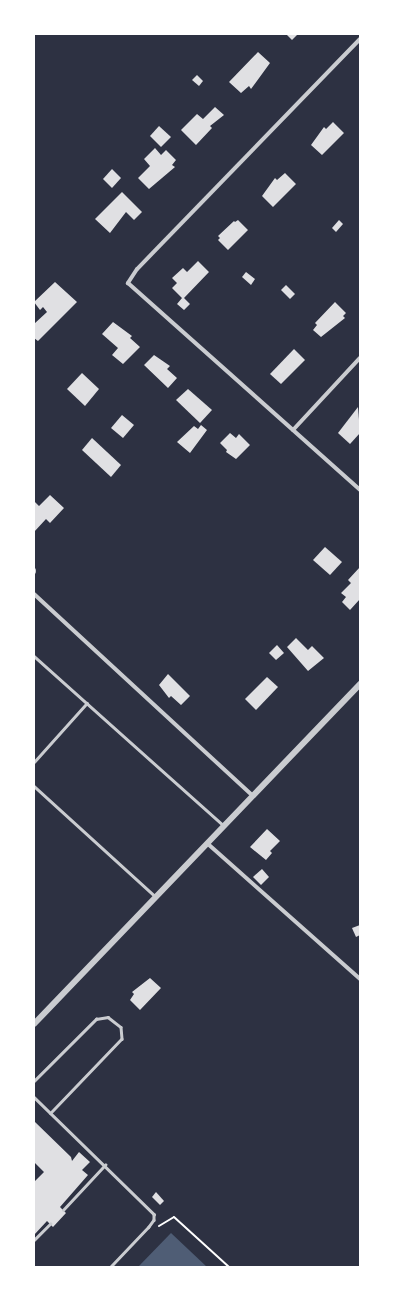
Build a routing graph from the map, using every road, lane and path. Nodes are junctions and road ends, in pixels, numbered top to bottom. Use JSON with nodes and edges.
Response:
{"nodes":[{"id":1,"x":360,"y":39,"type":"edge"},
{"id":2,"x":360,"y":358,"type":"edge"},
{"id":3,"x":293,"y":430,"type":"junction"},
{"id":4,"x":360,"y":490,"type":"edge"},
{"id":5,"x":34,"y":594,"type":"edge"},
{"id":6,"x":34,"y":656,"type":"edge"},
{"id":7,"x":360,"y":684,"type":"edge"},
{"id":8,"x":87,"y":703,"type":"junction"},
{"id":9,"x":34,"y":762,"type":"edge"},
{"id":10,"x":34,"y":786,"type":"edge"},
{"id":11,"x":253,"y":796,"type":"junction"},
{"id":12,"x":224,"y":827,"type":"junction"},
{"id":13,"x":208,"y":844,"type":"junction"},
{"id":14,"x":156,"y":897,"type":"junction"},
{"id":15,"x":360,"y":979,"type":"edge"},
{"id":16,"x":34,"y":1024,"type":"edge"},
{"id":17,"x":34,"y":1081,"type":"edge"},
{"id":18,"x":34,"y":1097,"type":"edge"},
{"id":19,"x":51,"y":1113,"type":"junction"},
{"id":20,"x":105,"y":1165,"type":"junction"},
{"id":21,"x":63,"y":1210,"type":"dead end"},
{"id":22,"x":50,"y":1224,"type":"dead end"},
{"id":23,"x":157,"y":1227,"type":"dead end"},
{"id":24,"x":34,"y":1240,"type":"edge"},
{"id":25,"x":111,"y":1267,"type":"edge"},
{"id":26,"x":230,"y":1267,"type":"edge"}],
"edges":[{"from":1,"to":3,"type":"street"},
{"from":2,"to":3,"type":"street"},
{"from":3,"to":4,"type":"street"},
{"from":5,"to":11,"type":"street"},
{"from":6,"to":8,"type":"lane"},
{"from":7,"to":11,"type":"street"},
{"from":8,"to":9,"type":"lane"},
{"from":8,"to":12,"type":"lane"},
{"from":10,"to":14,"type":"lane"},
{"from":11,"to":12,"type":"street"},
{"from":12,"to":13,"type":"street"},
{"from":13,"to":14,"type":"street"},
{"from":13,"to":15,"type":"street"},
{"from":14,"to":16,"type":"street"},
{"from":17,"to":19,"type":"lane"},
{"from":18,"to":19,"type":"lane"},
{"from":19,"to":20,"type":"lane"},
{"from":20,"to":21,"type":"lane"},
{"from":20,"to":25,"type":"lane"},
{"from":22,"to":24,"type":"lane"},
{"from":23,"to":26,"type":"path"}]}
